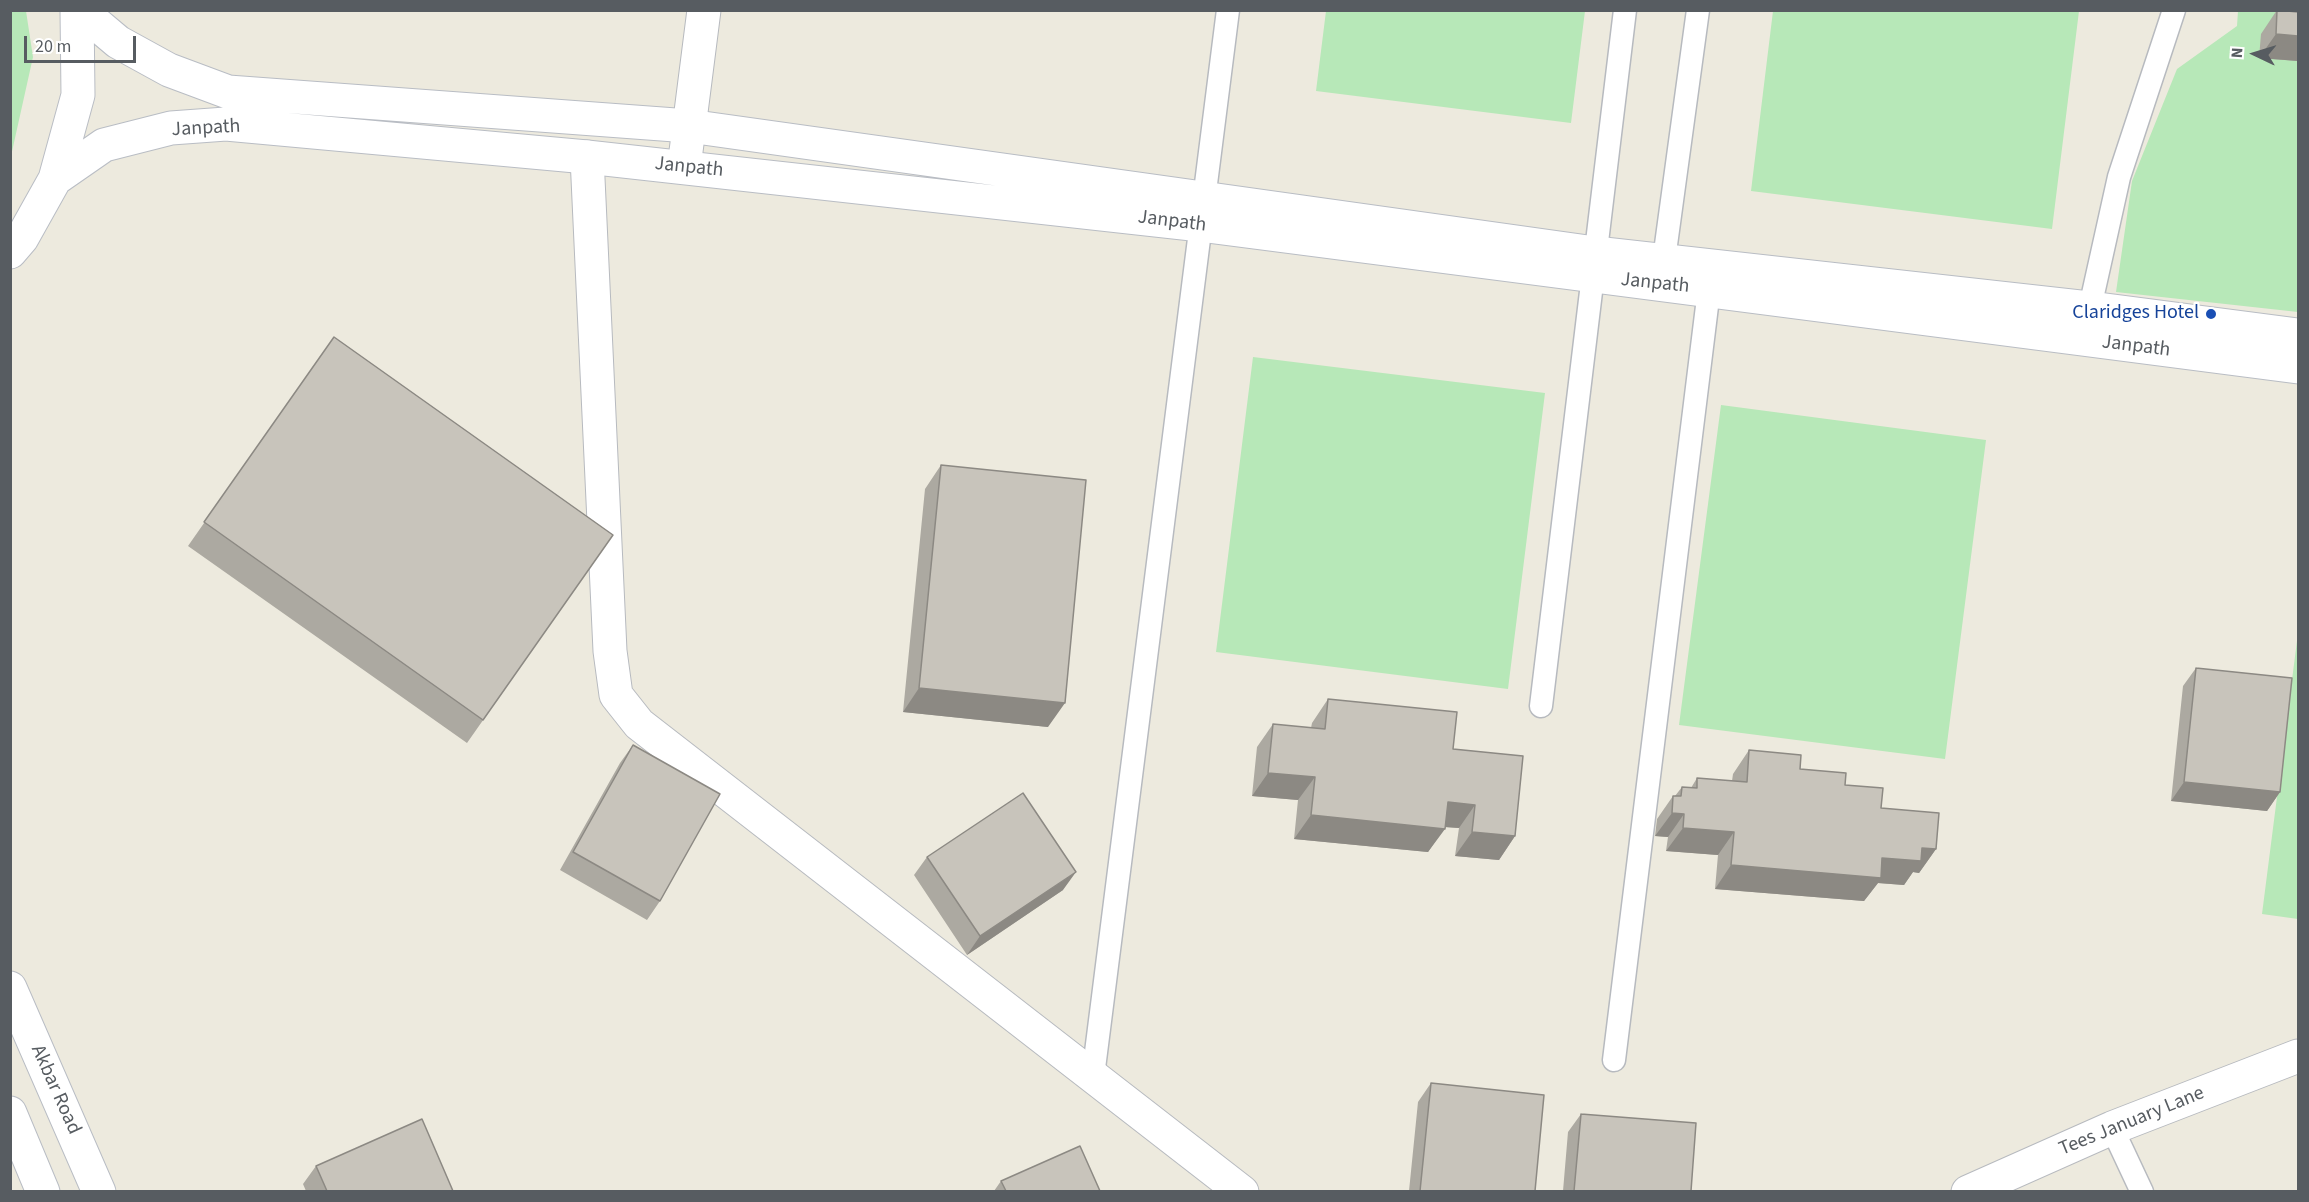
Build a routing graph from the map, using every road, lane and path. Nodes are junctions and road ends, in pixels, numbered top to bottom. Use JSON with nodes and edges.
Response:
{"nodes":[{"id":1,"x":79,"y":10,"type":"edge"},
{"id":2,"x":704,"y":10,"type":"edge"},
{"id":3,"x":1228,"y":10,"type":"edge"},
{"id":4,"x":1625,"y":10,"type":"edge"},
{"id":5,"x":1698,"y":10,"type":"edge"},
{"id":6,"x":2174,"y":10,"type":"edge"},
{"id":7,"x":689,"y":126,"type":"junction"},
{"id":8,"x":587,"y":157,"type":"junction"},
{"id":9,"x":684,"y":168,"type":"junction"},
{"id":10,"x":55,"y":179,"type":"junction"},
{"id":11,"x":1203,"y":212,"type":"junction"},
{"id":12,"x":10,"y":252,"type":"edge"},
{"id":13,"x":1594,"y":265,"type":"junction"},
{"id":14,"x":1662,"y":272,"type":"junction"},
{"id":15,"x":1709,"y":290,"type":"junction"},
{"id":16,"x":2089,"y":308,"type":"junction"},
{"id":17,"x":2298,"y":335,"type":"edge"},
{"id":18,"x":2083,"y":340,"type":"junction"},
{"id":19,"x":2298,"y":367,"type":"edge"},
{"id":20,"x":1541,"y":706,"type":"dead end"},
{"id":21,"x":10,"y":988,"type":"edge"},
{"id":22,"x":2298,"y":1056,"type":"edge"},
{"id":23,"x":1614,"y":1060,"type":"dead end"},
{"id":24,"x":1093,"y":1076,"type":"junction"},
{"id":25,"x":10,"y":1113,"type":"edge"},
{"id":26,"x":2112,"y":1128,"type":"junction"},
{"id":27,"x":43,"y":1191,"type":"edge"},
{"id":28,"x":99,"y":1191,"type":"edge"},
{"id":29,"x":1242,"y":1191,"type":"edge"},
{"id":30,"x":1968,"y":1191,"type":"edge"},
{"id":31,"x":2142,"y":1191,"type":"edge"}],
"edges":[{"from":1,"to":7,"type":"main road","name":"Janpath"},
{"from":1,"to":10,"type":"main road"},
{"from":2,"to":7,"type":"main road"},
{"from":3,"to":11,"type":"lane"},
{"from":4,"to":13,"type":"lane"},
{"from":5,"to":14,"type":"lane"},
{"from":6,"to":16,"type":"lane"},
{"from":7,"to":9,"type":"main road"},
{"from":7,"to":11,"type":"main road","name":"Janpath"},
{"from":8,"to":9,"type":"main road","name":"Janpath"},
{"from":8,"to":10,"type":"main road","name":"Janpath"},
{"from":8,"to":24,"type":"main road"},
{"from":9,"to":11,"type":"main road","name":"Janpath"},
{"from":10,"to":12,"type":"main road"},
{"from":11,"to":13,"type":"main road","name":"Janpath"},
{"from":11,"to":24,"type":"lane"},
{"from":13,"to":14,"type":"main road","name":"Janpath"},
{"from":13,"to":20,"type":"lane"},
{"from":14,"to":15,"type":"main road","name":"Janpath"},
{"from":14,"to":16,"type":"main road","name":"Janpath"},
{"from":15,"to":18,"type":"main road","name":"Janpath"},
{"from":15,"to":23,"type":"lane"},
{"from":16,"to":17,"type":"main road","name":"Janpath"},
{"from":16,"to":18,"type":"lane"},
{"from":18,"to":19,"type":"main road","name":"Janpath"},
{"from":21,"to":28,"type":"main road","name":"Akbar Road"},
{"from":22,"to":26,"type":"main road","name":"Tees January Lane"},
{"from":24,"to":29,"type":"main road"},
{"from":25,"to":27,"type":"main road"},
{"from":26,"to":30,"type":"main road","name":"Tees January Lane"},
{"from":26,"to":31,"type":"lane"}]}
